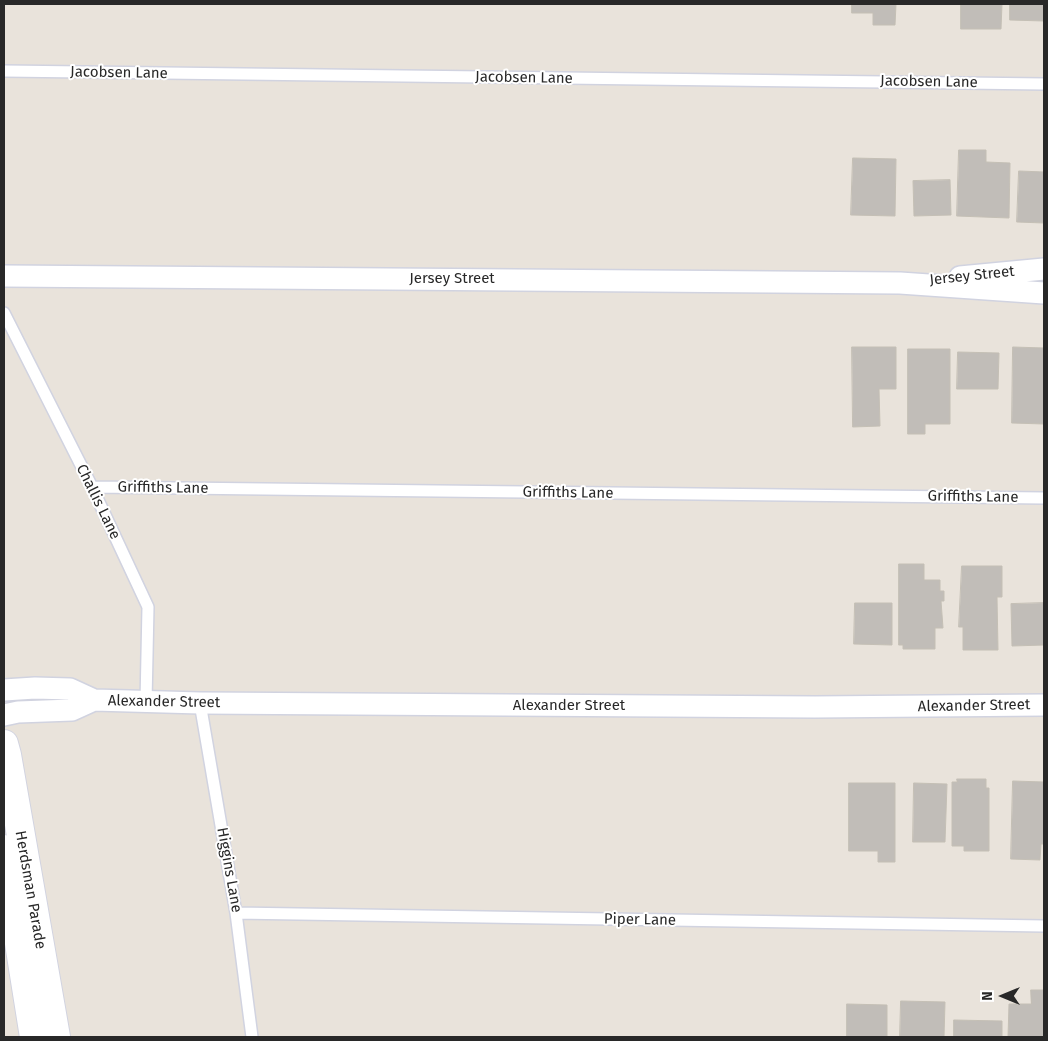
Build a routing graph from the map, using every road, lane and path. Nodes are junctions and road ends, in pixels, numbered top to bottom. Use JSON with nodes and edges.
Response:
{"nodes":[{"id":1,"x":4,"y":72,"type":"edge"},
{"id":2,"x":1044,"y":84,"type":"edge"},
{"id":3,"x":1044,"y":269,"type":"edge"},
{"id":4,"x":4,"y":276,"type":"edge"},
{"id":5,"x":900,"y":283,"type":"junction"},
{"id":6,"x":1044,"y":293,"type":"edge"},
{"id":7,"x":4,"y":312,"type":"edge"},
{"id":8,"x":92,"y":487,"type":"junction"},
{"id":9,"x":1044,"y":498,"type":"edge"},
{"id":10,"x":4,"y":690,"type":"edge"},
{"id":11,"x":94,"y":700,"type":"junction"},
{"id":12,"x":146,"y":702,"type":"junction"},
{"id":13,"x":200,"y":703,"type":"junction"},
{"id":14,"x":1044,"y":705,"type":"edge"},
{"id":15,"x":4,"y":715,"type":"edge"},
{"id":16,"x":4,"y":744,"type":"edge"},
{"id":17,"x":11,"y":858,"type":"edge"},
{"id":18,"x":236,"y":913,"type":"junction"},
{"id":19,"x":1044,"y":926,"type":"edge"},
{"id":20,"x":34,"y":1037,"type":"edge"},
{"id":21,"x":56,"y":1037,"type":"edge"},
{"id":22,"x":252,"y":1037,"type":"edge"}],
"edges":[{"from":1,"to":2,"type":"lane","name":"Jacobsen Lane"},
{"from":3,"to":5,"type":"street","name":"Jersey Street"},
{"from":4,"to":5,"type":"street","name":"Jersey Street"},
{"from":5,"to":6,"type":"street","name":"Jersey Street"},
{"from":7,"to":8,"type":"lane","name":"Challis Lane"},
{"from":8,"to":9,"type":"lane","name":"Griffiths Lane"},
{"from":8,"to":12,"type":"lane","name":"Challis Lane"},
{"from":10,"to":11,"type":"street","name":"Alexander Street"},
{"from":11,"to":12,"type":"street","name":"Alexander Street"},
{"from":11,"to":15,"type":"street","name":"Alexander Street"},
{"from":12,"to":13,"type":"street","name":"Alexander Street"},
{"from":13,"to":14,"type":"street","name":"Alexander Street"},
{"from":13,"to":18,"type":"lane","name":"Higgins Lane"},
{"from":16,"to":17,"type":"main road","name":"Herdsman Parade"},
{"from":17,"to":20,"type":"main road","name":"Herdsman Parade"},
{"from":17,"to":21,"type":"main road","name":"Herdsman Parade"},
{"from":18,"to":19,"type":"lane","name":"Piper Lane"},
{"from":18,"to":22,"type":"lane","name":"Higgins Lane"}]}
